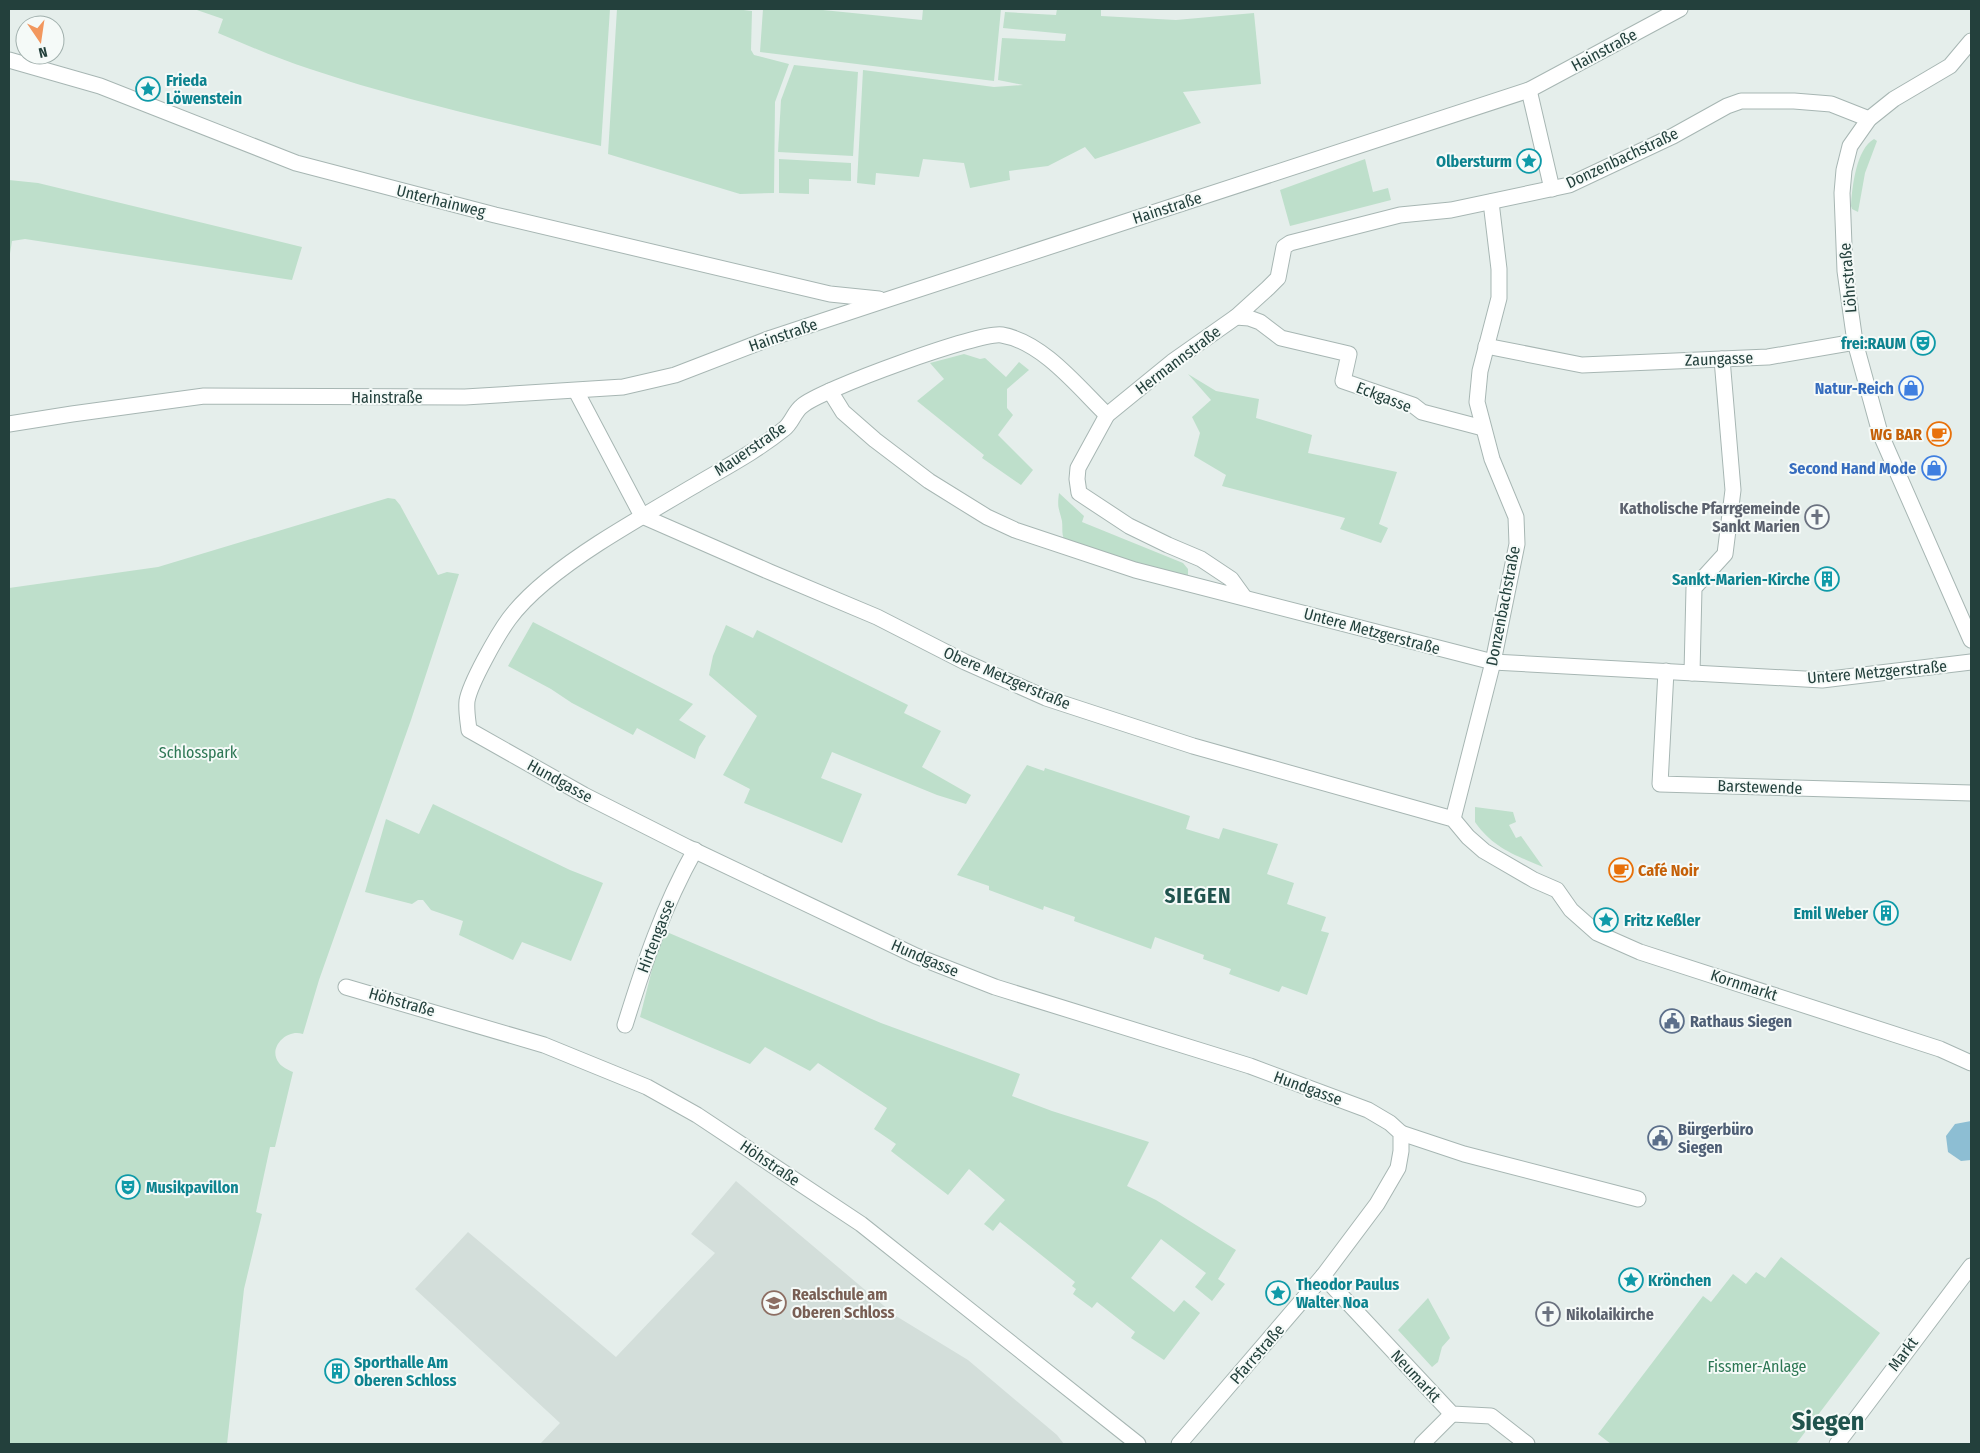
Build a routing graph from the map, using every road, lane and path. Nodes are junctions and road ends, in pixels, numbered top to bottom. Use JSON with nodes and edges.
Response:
{"nodes":[{"id":1,"x":1680,"y":9,"type":"edge"},
{"id":2,"x":1971,"y":41,"type":"edge"},
{"id":3,"x":9,"y":60,"type":"edge"},
{"id":4,"x":1528,"y":90,"type":"junction"},
{"id":5,"x":1869,"y":119,"type":"junction"},
{"id":6,"x":1552,"y":189,"type":"junction"},
{"id":7,"x":1491,"y":202,"type":"junction"},
{"id":8,"x":886,"y":300,"type":"junction"},
{"id":9,"x":1236,"y":317,"type":"junction"},
{"id":10,"x":1855,"y":342,"type":"junction"},
{"id":11,"x":1486,"y":346,"type":"junction"},
{"id":12,"x":1722,"y":359,"type":"junction"},
{"id":13,"x":576,"y":391,"type":"junction"},
{"id":14,"x":830,"y":391,"type":"junction"},
{"id":15,"x":1108,"y":415,"type":"junction"},
{"id":16,"x":9,"y":424,"type":"edge"},
{"id":17,"x":1483,"y":428,"type":"junction"},
{"id":18,"x":642,"y":516,"type":"junction"},
{"id":19,"x":1244,"y":597,"type":"junction"},
{"id":20,"x":1971,"y":640,"type":"edge"},
{"id":21,"x":1493,"y":662,"type":"junction"},
{"id":22,"x":1971,"y":662,"type":"edge"},
{"id":23,"x":1666,"y":672,"type":"junction"},
{"id":24,"x":1692,"y":673,"type":"junction"},
{"id":25,"x":469,"y":730,"type":"joint"},
{"id":26,"x":1971,"y":793,"type":"edge"},
{"id":27,"x":1453,"y":819,"type":"junction"},
{"id":28,"x":695,"y":850,"type":"junction"},
{"id":29,"x":346,"y":987,"type":"dead end"},
{"id":30,"x":625,"y":1026,"type":"dead end"},
{"id":31,"x":1971,"y":1063,"type":"edge"},
{"id":32,"x":1401,"y":1133,"type":"junction"},
{"id":33,"x":1638,"y":1199,"type":"dead end"},
{"id":34,"x":1971,"y":1266,"type":"edge"},
{"id":35,"x":1323,"y":1276,"type":"junction"},
{"id":36,"x":1452,"y":1414,"type":"junction"},
{"id":37,"x":1138,"y":1444,"type":"edge"},
{"id":38,"x":1179,"y":1444,"type":"edge"},
{"id":39,"x":1422,"y":1444,"type":"edge"},
{"id":40,"x":1527,"y":1444,"type":"edge"},
{"id":41,"x":1837,"y":1444,"type":"edge"}],
"edges":[{"from":1,"to":4,"type":"street","name":"Hainstraße"},
{"from":2,"to":5,"type":"street","name":"Löhrstraße"},
{"from":3,"to":8,"type":"street","name":"Unterhainweg"},
{"from":4,"to":6,"type":"street"},
{"from":4,"to":8,"type":"street","name":"Hainstraße"},
{"from":5,"to":6,"type":"street","name":"Donzenbachstraße"},
{"from":5,"to":10,"type":"street","name":"Löhrstraße"},
{"from":6,"to":7,"type":"street","name":"Donzenbachstraße"},
{"from":7,"to":9,"type":"street","name":"Hermannstraße"},
{"from":7,"to":11,"type":"street","name":"Donzenbachstraße"},
{"from":8,"to":13,"type":"street","name":"Hainstraße"},
{"from":9,"to":15,"type":"street","name":"Hermannstraße"},
{"from":9,"to":17,"type":"street","name":"Eckgasse"},
{"from":10,"to":12,"type":"street","name":"Zaungasse"},
{"from":10,"to":20,"type":"street","name":"Löhrstraße"},
{"from":11,"to":12,"type":"street","name":"Zaungasse"},
{"from":11,"to":17,"type":"street","name":"Donzenbachstraße"},
{"from":12,"to":24,"type":"street"},
{"from":13,"to":16,"type":"street","name":"Hainstraße"},
{"from":13,"to":18,"type":"street"},
{"from":14,"to":15,"type":"street","name":"Mauerstraße"},
{"from":14,"to":18,"type":"street","name":"Mauerstraße"},
{"from":14,"to":19,"type":"street","name":"Untere Metzgerstraße"},
{"from":15,"to":19,"type":"street","name":"Hermannstraße"},
{"from":17,"to":21,"type":"street","name":"Donzenbachstraße"},
{"from":18,"to":25,"type":"street","name":"Mauerstraße"},
{"from":18,"to":27,"type":"street","name":"Obere Metzgerstraße"},
{"from":19,"to":21,"type":"street","name":"Untere Metzgerstraße"},
{"from":21,"to":23,"type":"street","name":"Untere Metzgerstraße"},
{"from":21,"to":27,"type":"street","name":"Donzenbachstraße"},
{"from":22,"to":24,"type":"street","name":"Untere Metzgerstraße"},
{"from":23,"to":24,"type":"street","name":"Untere Metzgerstraße"},
{"from":23,"to":26,"type":"street","name":"Barstewende"},
{"from":25,"to":28,"type":"street","name":"Hundgasse"},
{"from":27,"to":31,"type":"street","name":"Kornmarkt"},
{"from":28,"to":30,"type":"street","name":"Hirtengasse"},
{"from":28,"to":32,"type":"street","name":"Hundgasse"},
{"from":29,"to":37,"type":"street","name":"Höhstraße"},
{"from":32,"to":33,"type":"street","name":"Hundgasse"},
{"from":32,"to":35,"type":"street","name":"Pfarrstraße"},
{"from":34,"to":41,"type":"street","name":"Markt"},
{"from":35,"to":36,"type":"street","name":"Neumarkt"},
{"from":35,"to":38,"type":"street","name":"Pfarrstraße"},
{"from":36,"to":39,"type":"street"},
{"from":36,"to":40,"type":"street","name":"Neumarkt"}]}
